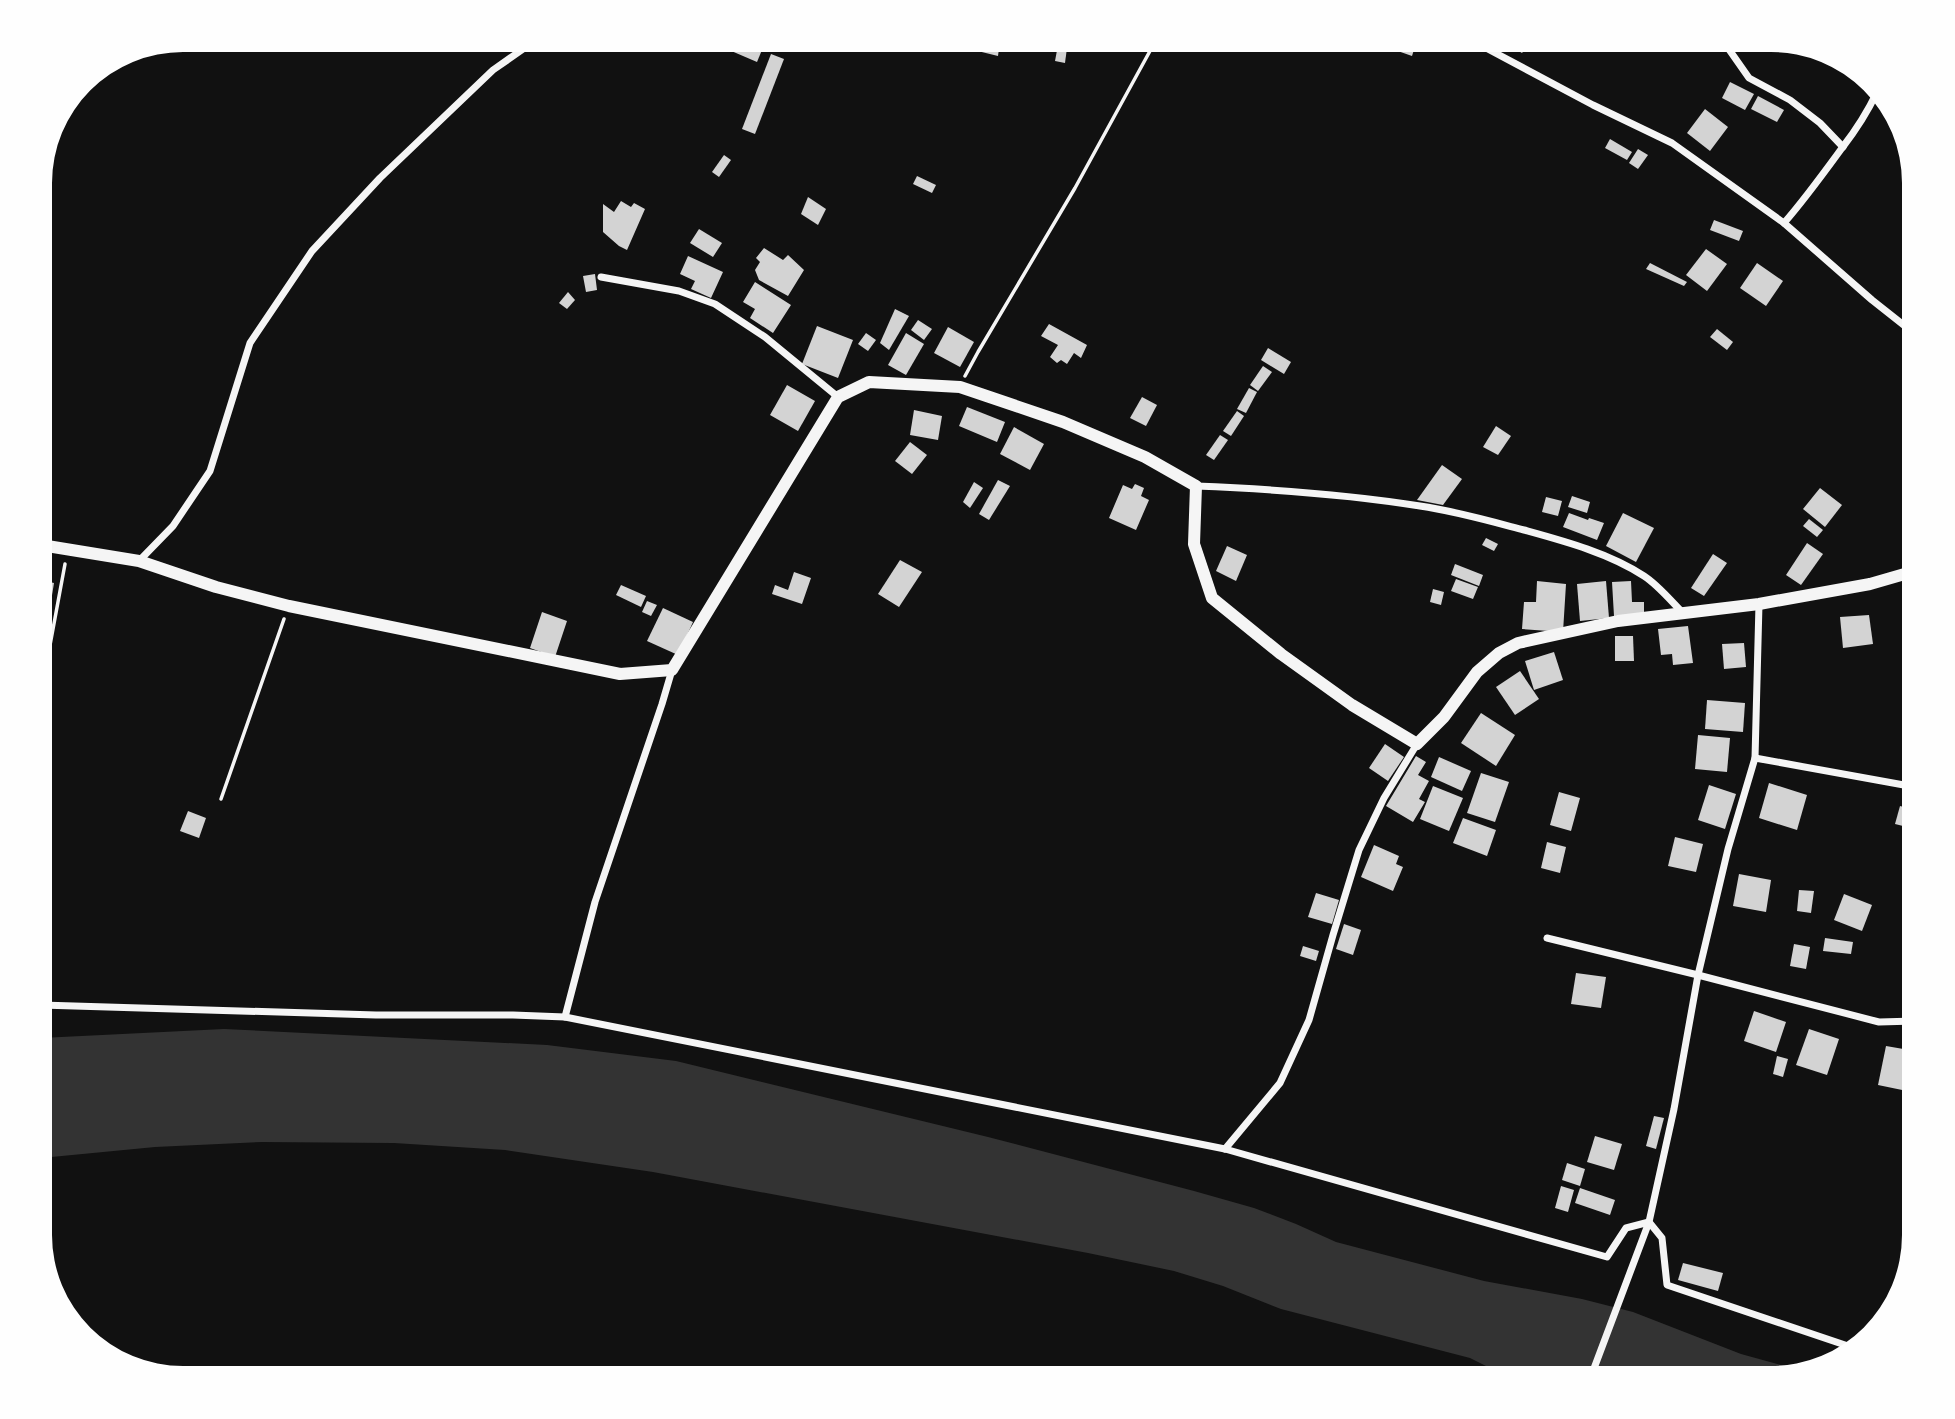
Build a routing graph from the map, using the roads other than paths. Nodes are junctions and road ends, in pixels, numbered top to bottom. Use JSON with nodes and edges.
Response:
{"nodes":[{"id":1,"x":1494,"y":52,"type":"edge"},
{"id":2,"x":1731,"y":52,"type":"edge"},
{"id":3,"x":518,"y":53,"type":"edge"},
{"id":4,"x":1872,"y":101,"type":"edge"},
{"id":5,"x":1843,"y":148,"type":"junction"},
{"id":6,"x":1784,"y":223,"type":"junction"},
{"id":7,"x":601,"y":277,"type":"dead end"},
{"id":8,"x":1902,"y":324,"type":"edge"},
{"id":9,"x":838,"y":397,"type":"junction"},
{"id":10,"x":1196,"y":486,"type":"junction"},
{"id":11,"x":53,"y":546,"type":"edge"},
{"id":12,"x":139,"y":561,"type":"junction"},
{"id":13,"x":1902,"y":575,"type":"edge"},
{"id":14,"x":1759,"y":604,"type":"junction"},
{"id":15,"x":1683,"y":613,"type":"junction"},
{"id":16,"x":672,"y":670,"type":"junction"},
{"id":17,"x":1417,"y":744,"type":"junction"},
{"id":18,"x":1755,"y":758,"type":"junction"},
{"id":19,"x":1902,"y":785,"type":"edge"},
{"id":20,"x":1547,"y":938,"type":"dead end"},
{"id":21,"x":1698,"y":975,"type":"junction"},
{"id":22,"x":53,"y":1005,"type":"edge"},
{"id":23,"x":565,"y":1017,"type":"junction"},
{"id":24,"x":1902,"y":1021,"type":"edge"},
{"id":25,"x":1225,"y":1149,"type":"junction"},
{"id":26,"x":1649,"y":1222,"type":"junction"},
{"id":27,"x":1843,"y":1344,"type":"edge"},
{"id":28,"x":1595,"y":1366,"type":"edge"}],
"edges":[{"from":1,"to":6,"type":"street"},
{"from":2,"to":5,"type":"street"},
{"from":3,"to":12,"type":"street"},
{"from":4,"to":5,"type":"street"},
{"from":5,"to":6,"type":"street"},
{"from":6,"to":8,"type":"street"},
{"from":7,"to":9,"type":"street"},
{"from":9,"to":10,"type":"street"},
{"from":9,"to":16,"type":"street"},
{"from":10,"to":15,"type":"street"},
{"from":10,"to":17,"type":"street"},
{"from":11,"to":12,"type":"street"},
{"from":12,"to":16,"type":"street"},
{"from":13,"to":14,"type":"street"},
{"from":14,"to":15,"type":"street"},
{"from":14,"to":18,"type":"street"},
{"from":15,"to":17,"type":"street"},
{"from":16,"to":23,"type":"street"},
{"from":17,"to":25,"type":"street"},
{"from":18,"to":19,"type":"street"},
{"from":18,"to":21,"type":"street"},
{"from":20,"to":21,"type":"street"},
{"from":21,"to":24,"type":"street"},
{"from":21,"to":26,"type":"street"},
{"from":22,"to":23,"type":"street"},
{"from":23,"to":25,"type":"street"},
{"from":25,"to":26,"type":"street"},
{"from":26,"to":27,"type":"street"},
{"from":26,"to":28,"type":"street"}]}
